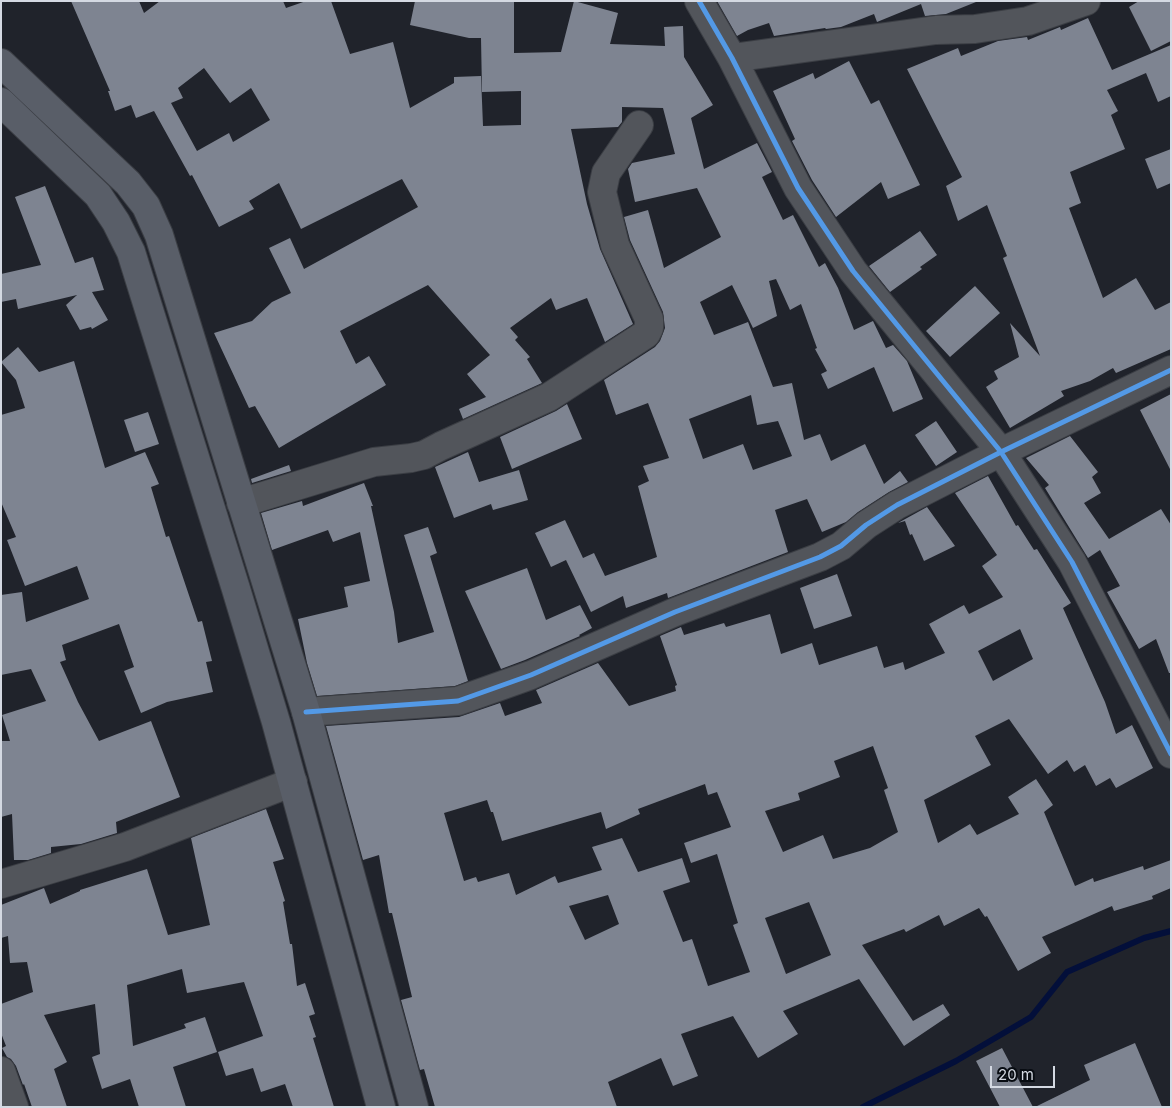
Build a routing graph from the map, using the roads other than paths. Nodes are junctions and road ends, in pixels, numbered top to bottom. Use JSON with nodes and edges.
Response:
{"nodes":[{"id":1,"x":699,"y":1,"type":"edge"},
{"id":2,"x":1086,"y":1,"type":"edge"},
{"id":3,"x":732,"y":58,"type":"junction"},
{"id":4,"x":1,"y":63,"type":"edge"},
{"id":5,"x":1,"y":102,"type":"edge"},
{"id":6,"x":639,"y":125,"type":"dead end"},
{"id":7,"x":1171,"y":370,"type":"edge"},
{"id":8,"x":1001,"y":452,"type":"junction"},
{"id":9,"x":241,"y":503,"type":"junction"},
{"id":10,"x":264,"y":580,"type":"junction"},
{"id":11,"x":236,"y":589,"type":"junction"},
{"id":12,"x":306,"y":712,"type":"junction"},
{"id":13,"x":1171,"y":754,"type":"edge"},
{"id":14,"x":293,"y":782,"type":"junction"},
{"id":15,"x":1,"y":884,"type":"edge"},
{"id":16,"x":1,"y":1071,"type":"edge"},
{"id":17,"x":14,"y":1107,"type":"edge"},
{"id":18,"x":381,"y":1107,"type":"edge"},
{"id":19,"x":414,"y":1107,"type":"edge"}],
"edges":[{"from":1,"to":3,"type":"street"},
{"from":2,"to":3,"type":"street"},
{"from":3,"to":8,"type":"street"},
{"from":4,"to":9,"type":"main road"},
{"from":5,"to":11,"type":"main road"},
{"from":6,"to":9,"type":"street"},
{"from":7,"to":8,"type":"street"},
{"from":8,"to":12,"type":"street"},
{"from":8,"to":13,"type":"street"},
{"from":9,"to":10,"type":"main road"},
{"from":10,"to":11,"type":"main road"},
{"from":10,"to":12,"type":"main road"},
{"from":11,"to":14,"type":"main road"},
{"from":12,"to":19,"type":"main road"},
{"from":14,"to":15,"type":"street"},
{"from":14,"to":18,"type":"main road"},
{"from":16,"to":17,"type":"street"}]}
